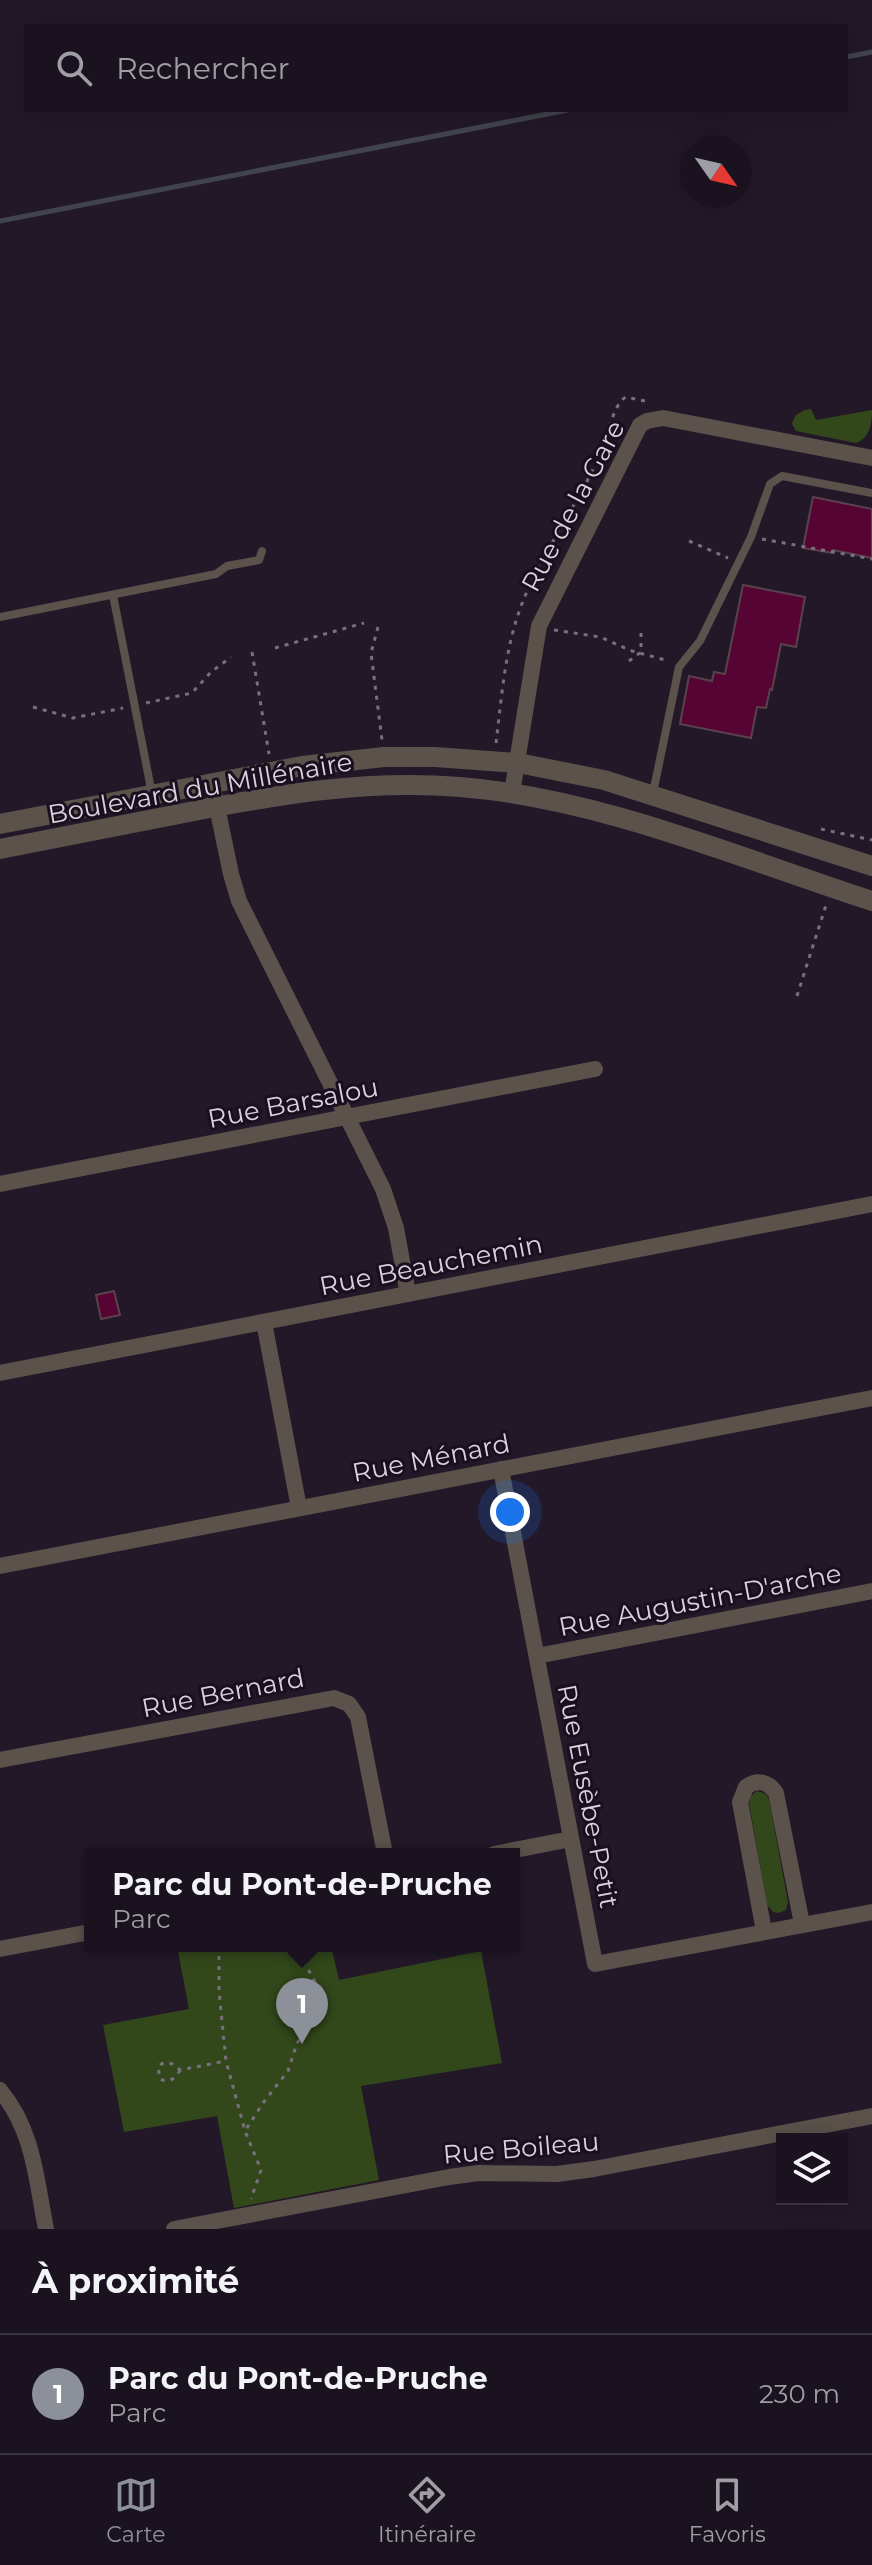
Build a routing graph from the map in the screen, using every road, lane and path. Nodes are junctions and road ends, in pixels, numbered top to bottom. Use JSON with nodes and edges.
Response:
{"nodes":[{"id":1,"x":630,"y":397,"type":"dead end"},
{"id":2,"x":872,"y":458,"type":"edge"},
{"id":3,"x":872,"y":493,"type":"edge"},
{"id":4,"x":751,"y":537,"type":"junction"},
{"id":5,"x":689,"y":541,"type":"dead end"},
{"id":6,"x":262,"y":551,"type":"dead end"},
{"id":7,"x":872,"y":559,"type":"edge"},
{"id":8,"x":739,"y":562,"type":"junction"},
{"id":9,"x":113,"y":595,"type":"junction"},
{"id":10,"x":0,"y":617,"type":"edge"},
{"id":11,"x":364,"y":623,"type":"dead end"},
{"id":12,"x":539,"y":626,"type":"junction"},
{"id":13,"x":378,"y":627,"type":"dead end"},
{"id":14,"x":641,"y":631,"type":"dead end"},
{"id":15,"x":275,"y":648,"type":"dead end"},
{"id":16,"x":252,"y":652,"type":"dead end"},
{"id":17,"x":641,"y":652,"type":"junction"},
{"id":18,"x":629,"y":661,"type":"dead end"},
{"id":19,"x":679,"y":667,"type":"junction"},
{"id":20,"x":382,"y":740,"type":"dead end"},
{"id":21,"x":496,"y":743,"type":"dead end"},
{"id":22,"x":269,"y":754,"type":"dead end"},
{"id":23,"x":518,"y":763,"type":"junction"},
{"id":24,"x":212,"y":783,"type":"junction"},
{"id":25,"x":512,"y":793,"type":"junction"},
{"id":26,"x":652,"y":794,"type":"junction"},
{"id":27,"x":153,"y":795,"type":"junction"},
{"id":28,"x":217,"y":807,"type":"junction"},
{"id":29,"x":0,"y":824,"type":"edge"},
{"id":30,"x":0,"y":849,"type":"edge"},
{"id":31,"x":872,"y":866,"type":"edge"},
{"id":32,"x":831,"y":888,"type":"junction"},
{"id":33,"x":872,"y":901,"type":"edge"},
{"id":34,"x":797,"y":996,"type":"dead end"},
{"id":35,"x":595,"y":1069,"type":"dead end"},
{"id":36,"x":348,"y":1117,"type":"junction"},
{"id":37,"x":0,"y":1184,"type":"edge"},
{"id":38,"x":872,"y":1204,"type":"edge"},
{"id":39,"x":408,"y":1294,"type":"junction"},
{"id":40,"x":264,"y":1322,"type":"junction"},
{"id":41,"x":0,"y":1373,"type":"edge"},
{"id":42,"x":872,"y":1398,"type":"edge"},
{"id":43,"x":501,"y":1469,"type":"junction"},
{"id":44,"x":299,"y":1508,"type":"junction"},
{"id":45,"x":0,"y":1566,"type":"edge"},
{"id":46,"x":872,"y":1591,"type":"edge"},
{"id":47,"x":537,"y":1656,"type":"junction"},
{"id":48,"x":0,"y":1760,"type":"edge"},
{"id":49,"x":571,"y":1839,"type":"junction"},
{"id":50,"x":384,"y":1848,"type":"edge"},
{"id":51,"x":520,"y":1849,"type":"edge"},
{"id":52,"x":872,"y":1912,"type":"edge"},
{"id":53,"x":802,"y":1924,"type":"junction"},
{"id":54,"x":764,"y":1931,"type":"junction"},
{"id":55,"x":84,"y":1933,"type":"edge"},
{"id":56,"x":0,"y":1949,"type":"edge"},
{"id":57,"x":219,"y":1952,"type":"edge"},
{"id":58,"x":287,"y":1952,"type":"edge"},
{"id":59,"x":226,"y":2061,"type":"junction"},
{"id":60,"x":180,"y":2070,"type":"junction"},
{"id":61,"x":175,"y":2078,"type":"junction"},
{"id":62,"x":182,"y":2081,"type":"dead end"},
{"id":63,"x":0,"y":2090,"type":"edge"},
{"id":64,"x":872,"y":2116,"type":"edge"},
{"id":65,"x":245,"y":2131,"type":"junction"},
{"id":66,"x":238,"y":2221,"type":"edge"},
{"id":67,"x":46,"y":2229,"type":"edge"},
{"id":68,"x":174,"y":2229,"type":"edge"}],
"edges":[{"from":1,"to":21,"type":"path","name":"Rue de la Gare"},
{"from":2,"to":12,"type":"street","name":"Rue de la Gare"},
{"from":3,"to":4,"type":"lane"},
{"from":4,"to":7,"type":"path"},
{"from":4,"to":8,"type":"lane"},
{"from":5,"to":8,"type":"path"},
{"from":6,"to":9,"type":"lane"},
{"from":8,"to":19,"type":"lane"},
{"from":9,"to":10,"type":"lane"},
{"from":9,"to":27,"type":"lane"},
{"from":11,"to":15,"type":"path"},
{"from":12,"to":17,"type":"path"},
{"from":12,"to":23,"type":"street","name":"Rue de la Gare"},
{"from":13,"to":20,"type":"path"},
{"from":14,"to":17,"type":"path"},
{"from":16,"to":22,"type":"path"},
{"from":17,"to":18,"type":"path"},
{"from":17,"to":19,"type":"path"},
{"from":19,"to":26,"type":"lane"},
{"from":23,"to":24,"type":"street","name":"Boulevard du Millénaire"},
{"from":23,"to":25,"type":"street","name":"Rue de la Gare"},
{"from":23,"to":26,"type":"street","name":"Boulevard du Millénaire"},
{"from":24,"to":27,"type":"street","name":"Boulevard du Millénaire"},
{"from":24,"to":28,"type":"street"},
{"from":25,"to":28,"type":"street","name":"Boulevard du Millénaire"},
{"from":25,"to":32,"type":"street","name":"Boulevard du Millénaire"},
{"from":26,"to":31,"type":"street","name":"Boulevard du Millénaire"},
{"from":27,"to":29,"type":"street","name":"Boulevard du Millénaire"},
{"from":28,"to":30,"type":"street","name":"Boulevard du Millénaire"},
{"from":28,"to":36,"type":"street"},
{"from":32,"to":33,"type":"street","name":"Boulevard du Millénaire"},
{"from":32,"to":34,"type":"path"},
{"from":35,"to":36,"type":"street","name":"Rue Barsalou"},
{"from":36,"to":37,"type":"street","name":"Rue Barsalou"},
{"from":36,"to":39,"type":"street"},
{"from":38,"to":39,"type":"street","name":"Rue Beauchemin"},
{"from":39,"to":40,"type":"street","name":"Rue Beauchemin"},
{"from":40,"to":41,"type":"street","name":"Rue Beauchemin"},
{"from":40,"to":44,"type":"street"},
{"from":42,"to":43,"type":"street","name":"Rue Ménard"},
{"from":43,"to":44,"type":"street","name":"Rue Ménard"},
{"from":43,"to":47,"type":"street","name":"Rue Eusèbe-Petit"},
{"from":44,"to":45,"type":"street","name":"Rue Ménard"},
{"from":46,"to":47,"type":"street","name":"Rue Augustin-D'arche"},
{"from":47,"to":49,"type":"street","name":"Rue Eusèbe-Petit"},
{"from":48,"to":50,"type":"street","name":"Rue Bernard"},
{"from":49,"to":51,"type":"street"},
{"from":49,"to":54,"type":"street","name":"Rue Eusèbe-Petit"},
{"from":52,"to":53,"type":"street","name":"Rue Eusèbe-Petit"},
{"from":53,"to":54,"type":"street","name":"Rue Eusèbe-Petit"},
{"from":53,"to":54,"type":"street"},
{"from":55,"to":56,"type":"street"},
{"from":57,"to":59,"type":"path"},
{"from":58,"to":65,"type":"path"},
{"from":59,"to":60,"type":"path"},
{"from":59,"to":65,"type":"path"},
{"from":60,"to":61,"type":"path"},
{"from":60,"to":61,"type":"path"},
{"from":61,"to":62,"type":"path"},
{"from":63,"to":67,"type":"street"},
{"from":64,"to":66,"type":"street","name":"Rue Boileau"},
{"from":65,"to":66,"type":"path"},
{"from":66,"to":68,"type":"street","name":"Rue Boileau"}]}
